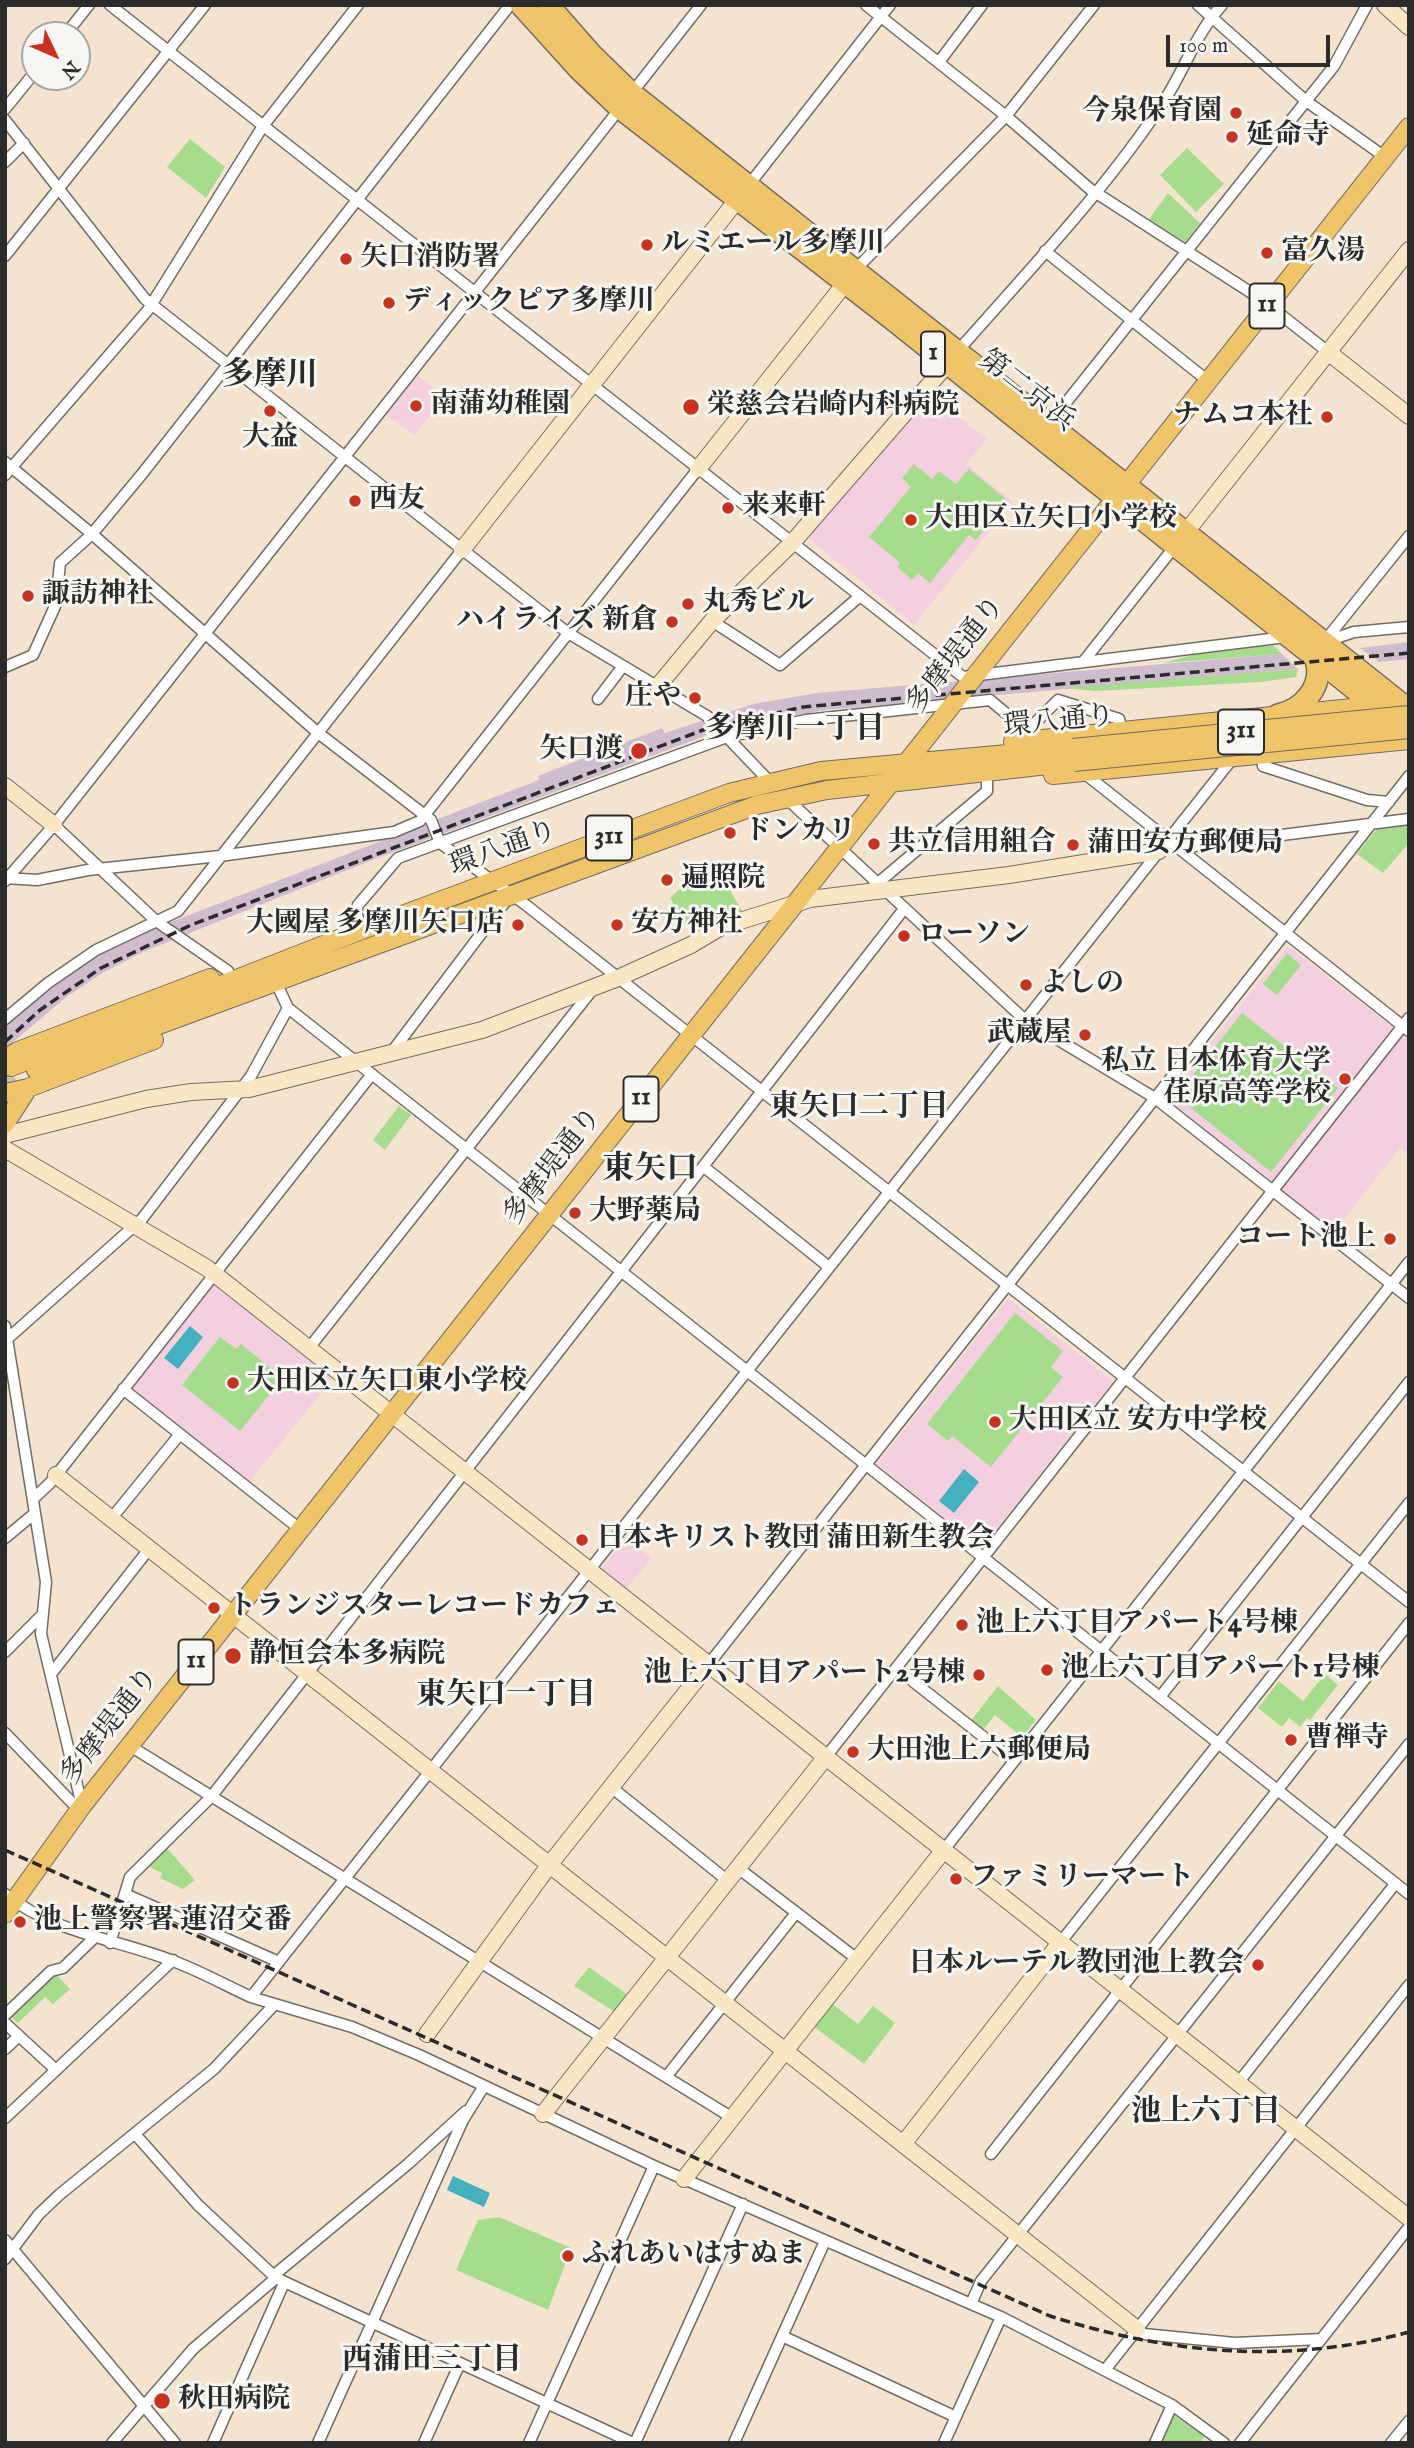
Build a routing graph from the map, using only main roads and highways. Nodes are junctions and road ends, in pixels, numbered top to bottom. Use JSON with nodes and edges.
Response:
{"nodes":[{"id":1,"x":521,"y":5,"type":"edge"},
{"id":2,"x":548,"y":5,"type":"edge"},
{"id":3,"x":626,"y":101,"type":"junction"},
{"id":4,"x":1409,"y":127,"type":"edge"},
{"id":5,"x":952,"y":358,"type":"junction"},
{"id":6,"x":1120,"y":491,"type":"junction"},
{"id":7,"x":1180,"y":539,"type":"junction"},
{"id":8,"x":1320,"y":651,"type":"junction"},
{"id":9,"x":1374,"y":706,"type":"junction"},
{"id":10,"x":1407,"y":708,"type":"edge"},
{"id":11,"x":1278,"y":715,"type":"junction"},
{"id":12,"x":1409,"y":730,"type":"edge"},
{"id":13,"x":1409,"y":740,"type":"edge"},
{"id":14,"x":962,"y":756,"type":"junction"},
{"id":15,"x":1077,"y":761,"type":"junction"},
{"id":16,"x":908,"y":762,"type":"junction"},
{"id":17,"x":890,"y":783,"type":"junction"},
{"id":18,"x":321,"y":957,"type":"junction"},
{"id":19,"x":13,"y":1077,"type":"edge"},
{"id":20,"x":5,"y":1125,"type":"edge"},
{"id":21,"x":8,"y":1903,"type":"edge"}],
"edges":[{"from":1,"to":3,"type":"highway","name":"第二京浜","number":"1"},
{"from":2,"to":3,"type":"highway","name":"第二京浜","number":"1"},
{"from":3,"to":5,"type":"highway","name":"第二京浜","number":"1"},
{"from":4,"to":6,"type":"main road","name":"多摩堤通り","number":"11"},
{"from":5,"to":6,"type":"highway","name":"第二京浜","number":"1"},
{"from":5,"to":6,"type":"highway","name":"第二京浜","number":"1"},
{"from":6,"to":7,"type":"highway","name":"第二京浜","number":"1"},
{"from":6,"to":16,"type":"main road","name":"多摩堤通り","number":"11"},
{"from":7,"to":8,"type":"highway","name":"第二京浜","number":"1"},
{"from":7,"to":8,"type":"highway","name":"第二京浜","number":"1"},
{"from":8,"to":9,"type":"highway","name":"第二京浜","number":"1"},
{"from":8,"to":10,"type":"highway","name":"第二京浜","number":"1"},
{"from":8,"to":11,"type":"highway"},
{"from":9,"to":10,"type":"main road"},
{"from":9,"to":11,"type":"main road"},
{"from":9,"to":12,"type":"highway","name":"第二京浜","number":"1"},
{"from":10,"to":15,"type":"main road","name":"環八通り","number":"311","bridge":true},
{"from":11,"to":14,"type":"main road"},
{"from":12,"to":15,"type":"main road","name":"環八通り","number":"311","bridge":true},
{"from":13,"to":15,"type":"main road"},
{"from":14,"to":15,"type":"main road","name":"環八通り","number":"311"},
{"from":14,"to":16,"type":"main road","name":"環八通り","number":"311"},
{"from":15,"to":17,"type":"main road","name":"環八通り","number":"311"},
{"from":16,"to":17,"type":"main road","name":"多摩堤通り","number":"11"},
{"from":16,"to":18,"type":"main road","name":"環八通り","number":"311"},
{"from":17,"to":18,"type":"main road","name":"環八通り","number":"311"},
{"from":17,"to":21,"type":"main road","name":"多摩堤通り","number":"11"},
{"from":18,"to":19,"type":"main road","name":"環八通り","number":"311"},
{"from":18,"to":19,"type":"main road"},
{"from":18,"to":19,"type":"main road"},
{"from":19,"to":20,"type":"main road"}]}
